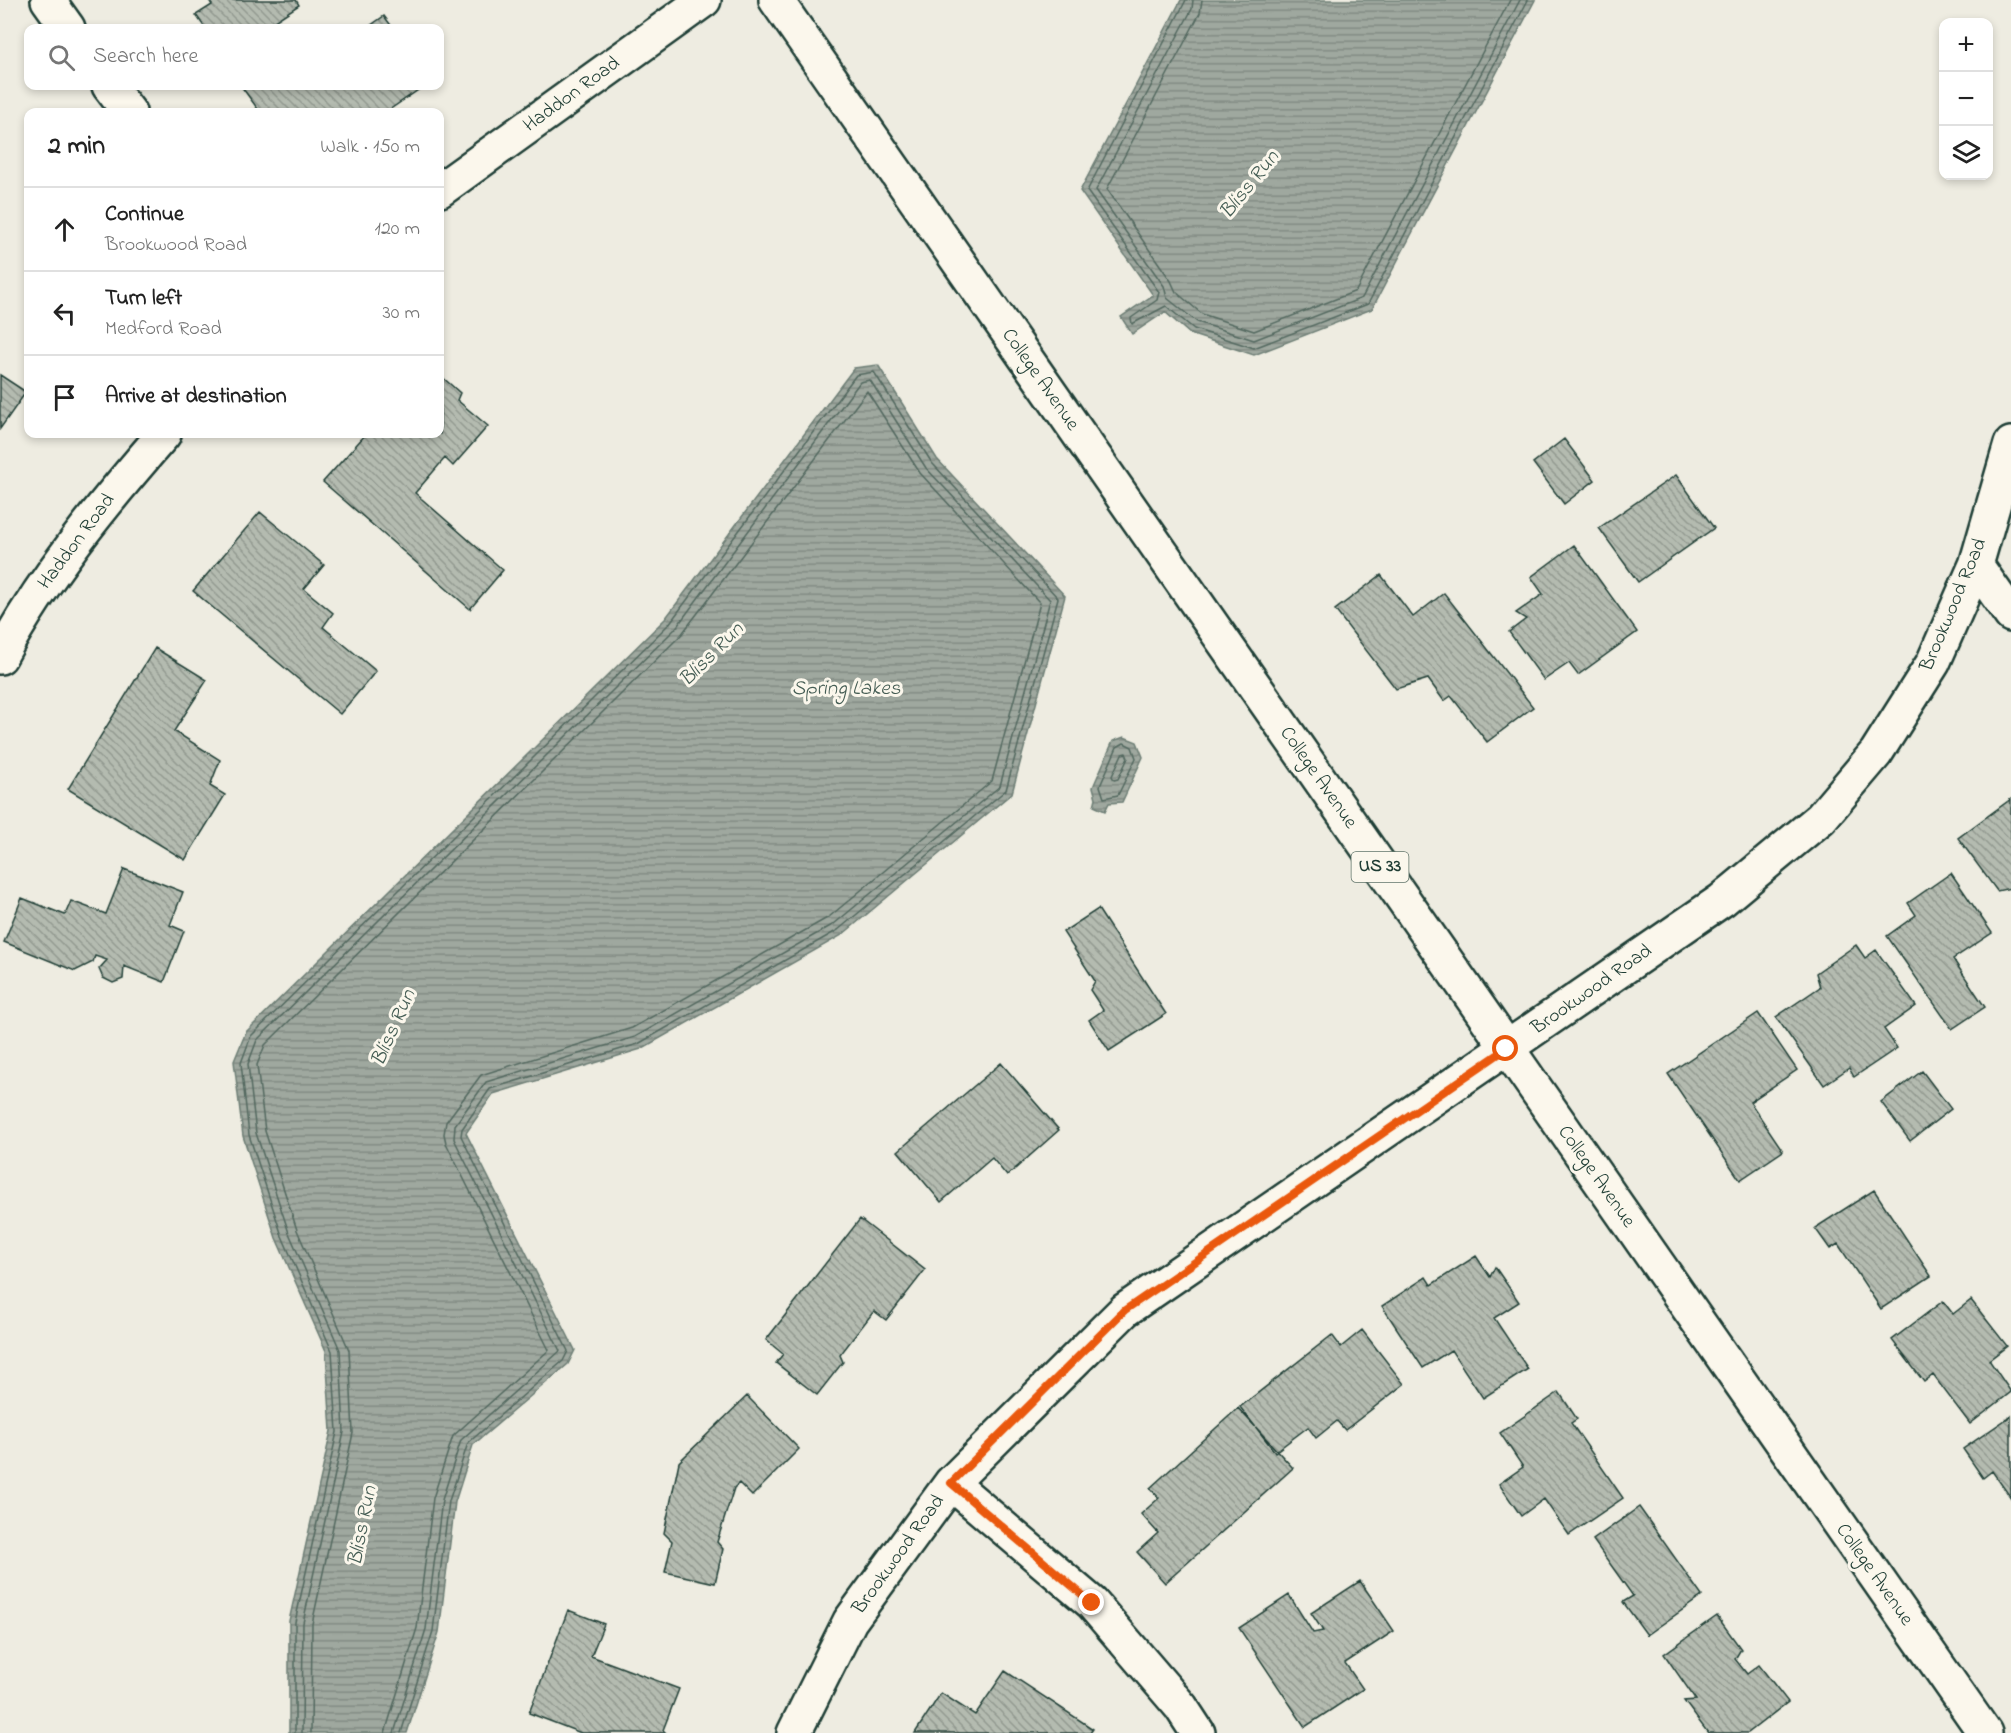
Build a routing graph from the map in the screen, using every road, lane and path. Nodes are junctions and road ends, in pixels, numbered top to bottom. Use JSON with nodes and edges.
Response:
{"nodes":[{"id":1,"x":48,"y":0,"type":"edge"},
{"id":2,"x":704,"y":0,"type":"edge"},
{"id":3,"x":776,"y":0,"type":"edge"},
{"id":4,"x":65,"y":24,"type":"edge"},
{"id":5,"x":112,"y":90,"type":"edge"},
{"id":6,"x":126,"y":108,"type":"edge"},
{"id":7,"x":444,"y":187,"type":"edge"},
{"id":8,"x":161,"y":438,"type":"edge"},
{"id":9,"x":2011,"y":444,"type":"edge"},
{"id":10,"x":1976,"y":565,"type":"junction"},
{"id":11,"x":2011,"y":615,"type":"edge"},
{"id":12,"x":0,"y":657,"type":"edge"},
{"id":13,"x":1506,"y":1049,"type":"junction"},
{"id":14,"x":951,"y":1483,"type":"junction"},
{"id":15,"x":794,"y":1733,"type":"edge"},
{"id":16,"x":1198,"y":1733,"type":"edge"},
{"id":17,"x":1985,"y":1733,"type":"edge"}],
"edges":[{"from":1,"to":4,"type":"street"},
{"from":2,"to":7,"type":"street","name":"Haddon Road"},
{"from":3,"to":13,"type":"street","name":"College Avenue","number":"US 33"},
{"from":5,"to":6,"type":"street"},
{"from":8,"to":12,"type":"street","name":"Haddon Road"},
{"from":9,"to":10,"type":"street","name":"Brookwood Road"},
{"from":10,"to":11,"type":"street"},
{"from":10,"to":13,"type":"street","name":"Brookwood Road"},
{"from":13,"to":14,"type":"street","name":"Brookwood Road"},
{"from":13,"to":17,"type":"street","name":"College Avenue","number":"US 33"},
{"from":14,"to":15,"type":"street","name":"Brookwood Road"},
{"from":14,"to":16,"type":"street"}]}
